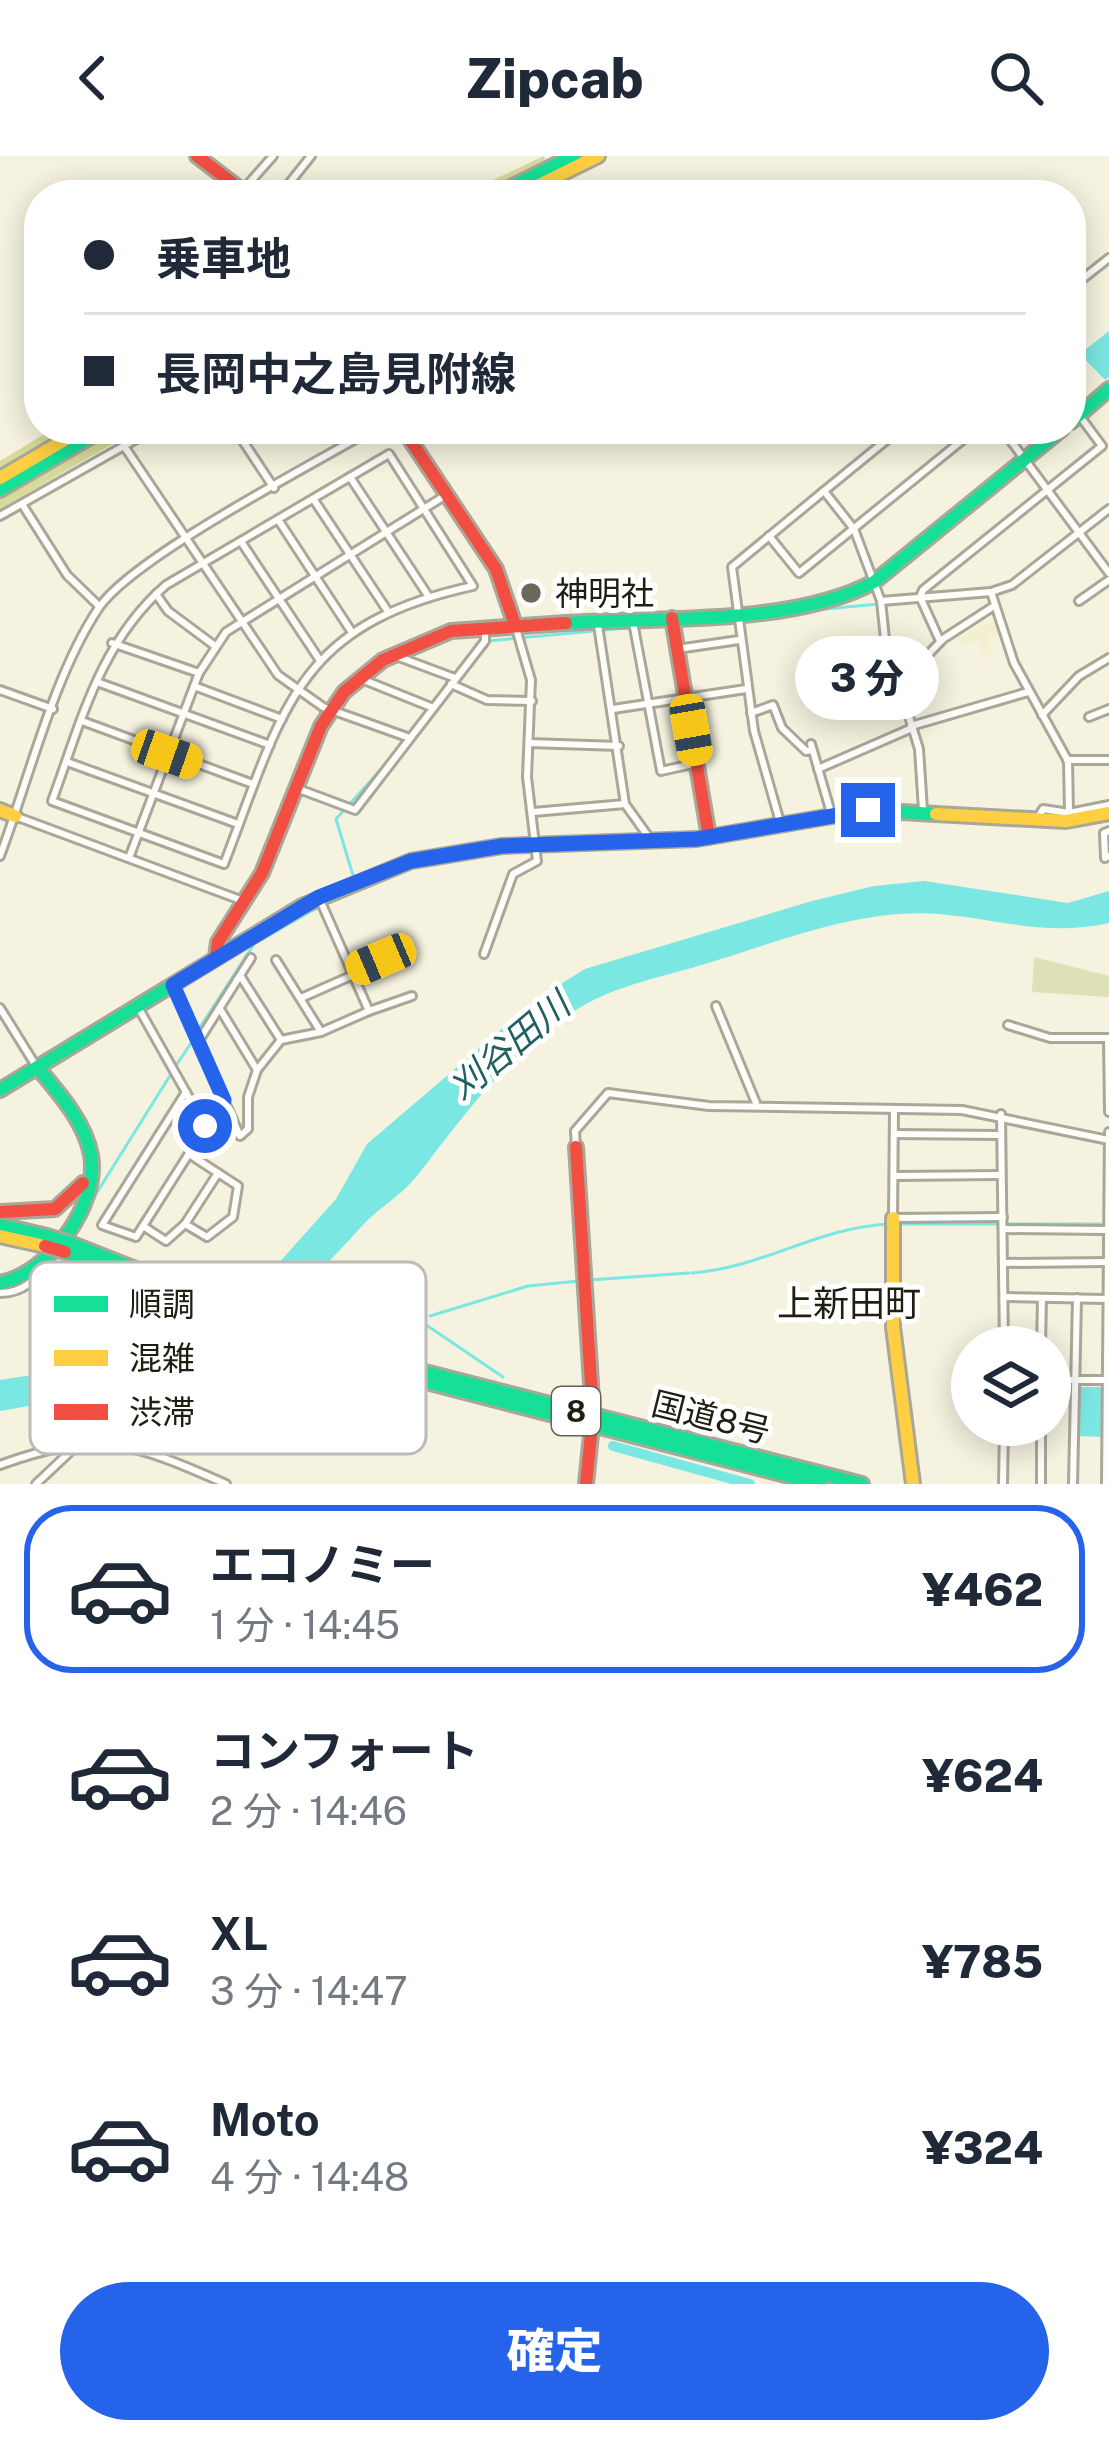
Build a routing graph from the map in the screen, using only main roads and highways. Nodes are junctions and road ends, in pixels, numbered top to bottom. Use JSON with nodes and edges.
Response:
{"nodes":[{"id":1,"x":197,"y":156,"type":"edge"},
{"id":2,"x":573,"y":156,"type":"edge"},
{"id":3,"x":598,"y":156,"type":"edge"},
{"id":4,"x":229,"y":180,"type":"edge"},
{"id":5,"x":525,"y":180,"type":"edge"},
{"id":6,"x":549,"y":180,"type":"edge"},
{"id":7,"x":1109,"y":389,"type":"edge"},
{"id":8,"x":1086,"y":408,"type":"edge"},
{"id":9,"x":58,"y":444,"type":"edge"},
{"id":10,"x":78,"y":444,"type":"edge"},
{"id":11,"x":413,"y":444,"type":"edge"},
{"id":12,"x":1044,"y":444,"type":"edge"},
{"id":13,"x":0,"y":478,"type":"edge"},
{"id":14,"x":0,"y":490,"type":"edge"},
{"id":15,"x":672,"y":618,"type":"junction"},
{"id":16,"x":515,"y":625,"type":"junction"},
{"id":17,"x":1109,"y":809,"type":"edge"},
{"id":18,"x":0,"y":810,"type":"edge"},
{"id":19,"x":15,"y":816,"type":"road end"},
{"id":20,"x":709,"y":837,"type":"junction"},
{"id":21,"x":216,"y":959,"type":"junction"},
{"id":22,"x":37,"y":1067,"type":"junction"},
{"id":23,"x":0,"y":1090,"type":"edge"},
{"id":24,"x":577,"y":1147,"type":"road end"},
{"id":25,"x":0,"y":1213,"type":"edge"},
{"id":26,"x":893,"y":1218,"type":"road end"},
{"id":27,"x":0,"y":1225,"type":"edge"},
{"id":28,"x":0,"y":1236,"type":"edge"},
{"id":29,"x":46,"y":1241,"type":"junction"},
{"id":30,"x":43,"y":1262,"type":"edge"},
{"id":31,"x":102,"y":1262,"type":"edge"},
{"id":32,"x":30,"y":1275,"type":"edge"},
{"id":33,"x":0,"y":1283,"type":"edge"},
{"id":34,"x":426,"y":1376,"type":"edge"},
{"id":35,"x":593,"y":1421,"type":"junction"},
{"id":36,"x":586,"y":1484,"type":"edge"},
{"id":37,"x":820,"y":1484,"type":"edge"},
{"id":38,"x":862,"y":1484,"type":"edge"},
{"id":39,"x":913,"y":1484,"type":"edge"}],
"edges":[{"from":1,"to":4,"type":"main road"},
{"from":2,"to":5,"type":"main road"},
{"from":3,"to":6,"type":"main road"},
{"from":7,"to":8,"type":"main road"},
{"from":9,"to":13,"type":"main road"},
{"from":10,"to":14,"type":"main road"},
{"from":11,"to":16,"type":"main road"},
{"from":12,"to":15,"type":"main road"},
{"from":15,"to":16,"type":"main road"},
{"from":15,"to":20,"type":"main road"},
{"from":16,"to":21,"type":"main road"},
{"from":17,"to":20,"type":"main road"},
{"from":18,"to":19,"type":"main road"},
{"from":20,"to":21,"type":"main road"},
{"from":21,"to":22,"type":"main road"},
{"from":22,"to":23,"type":"main road"},
{"from":22,"to":25,"type":"main road"},
{"from":22,"to":30,"type":"main road"},
{"from":24,"to":35,"type":"main road"},
{"from":26,"to":39,"type":"main road"},
{"from":27,"to":29,"type":"main road","name":"国道8号","number":"8"},
{"from":28,"to":29,"type":"main road","name":"国道8号","number":"8"},
{"from":29,"to":31,"type":"main road","name":"国道8号","number":"8","bridge":true},
{"from":32,"to":33,"type":"main road"},
{"from":34,"to":35,"type":"main road","name":"国道8号","number":"8","bridge":true},
{"from":35,"to":36,"type":"main road"},
{"from":35,"to":37,"type":"main road","name":"国道8号","number":"8"},
{"from":35,"to":38,"type":"main road","name":"国道8号","number":"8"}]}
